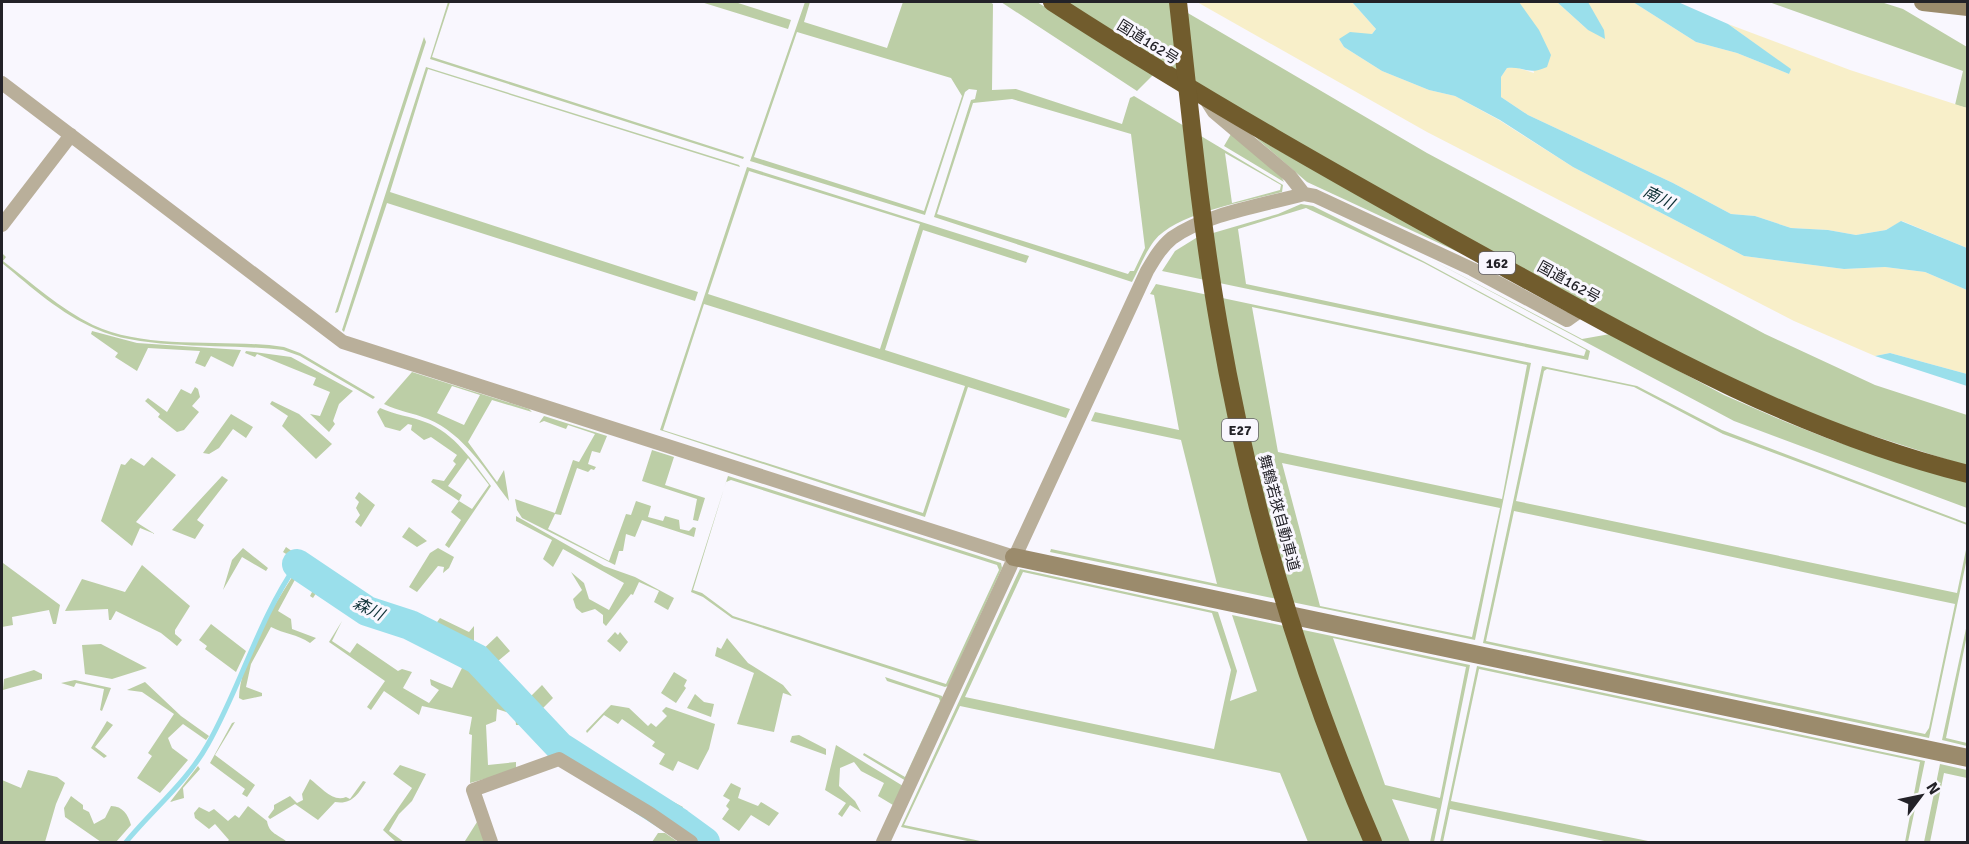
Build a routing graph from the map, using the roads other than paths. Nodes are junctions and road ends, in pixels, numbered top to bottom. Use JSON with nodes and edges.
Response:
{"nodes":[{"id":1,"x":1052,"y":2,"type":"edge"},
{"id":2,"x":1178,"y":2,"type":"edge"},
{"id":3,"x":1923,"y":2,"type":"edge"},
{"id":4,"x":1968,"y":7,"type":"edge"},
{"id":5,"x":2,"y":82,"type":"edge"},
{"id":6,"x":1205,"y":98,"type":"junction"},
{"id":7,"x":71,"y":135,"type":"junction"},
{"id":8,"x":1304,"y":194,"type":"junction"},
{"id":9,"x":2,"y":225,"type":"edge"},
{"id":10,"x":1581,"y":310,"type":"junction"},
{"id":11,"x":1968,"y":474,"type":"edge"},
{"id":12,"x":1014,"y":557,"type":"junction"},
{"id":13,"x":1968,"y":759,"type":"edge"},
{"id":14,"x":491,"y":843,"type":"edge"},
{"id":15,"x":691,"y":843,"type":"edge"},
{"id":16,"x":883,"y":843,"type":"edge"},
{"id":17,"x":1372,"y":843,"type":"edge"}],
"edges":[{"from":1,"to":6,"type":"highway","name":"国道162号","number":"162"},
{"from":2,"to":17,"type":"highway","name":"舞鶴若狭自動車道","number":"E27","bridge":true},
{"from":3,"to":4,"type":"street"},
{"from":5,"to":7,"type":"street"},
{"from":6,"to":8,"type":"street"},
{"from":6,"to":10,"type":"highway","name":"国道162号","number":"162"},
{"from":7,"to":9,"type":"street"},
{"from":7,"to":12,"type":"street"},
{"from":8,"to":10,"type":"street"},
{"from":8,"to":12,"type":"street"},
{"from":10,"to":11,"type":"highway","name":"国道162号","number":"162"},
{"from":12,"to":13,"type":"street"},
{"from":12,"to":16,"type":"street"},
{"from":14,"to":15,"type":"street"}]}
